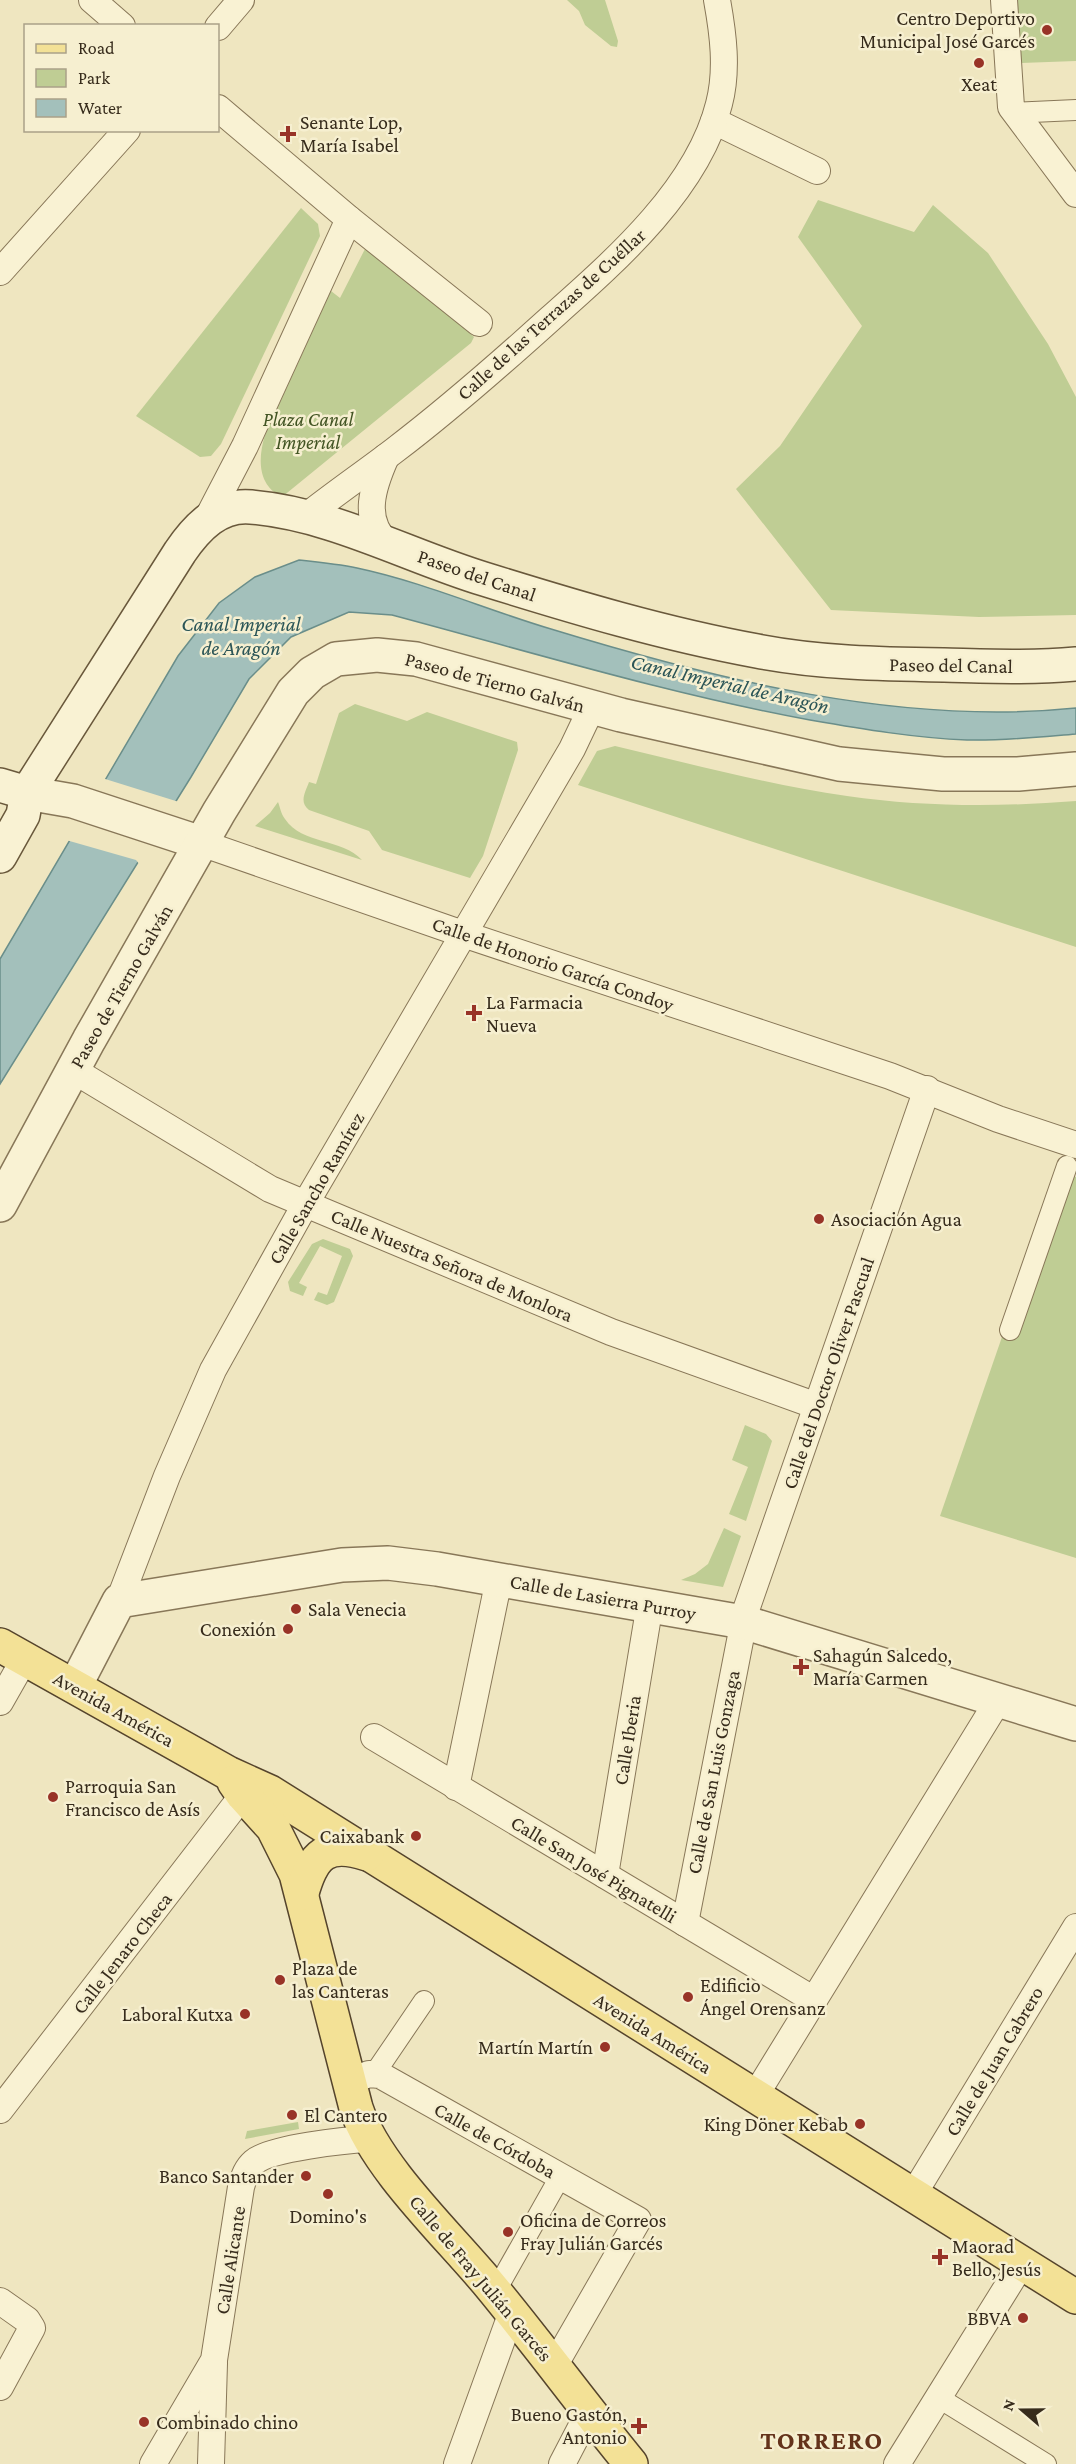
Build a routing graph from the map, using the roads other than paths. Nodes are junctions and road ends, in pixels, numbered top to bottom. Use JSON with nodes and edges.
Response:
{"nodes":[{"id":1,"x":92,"y":0,"type":"edge"},
{"id":2,"x":241,"y":0,"type":"edge"},
{"id":3,"x":717,"y":0,"type":"edge"},
{"id":4,"x":1004,"y":0,"type":"edge"},
{"id":5,"x":120,"y":24,"type":"edge"},
{"id":6,"x":219,"y":26,"type":"edge"},
{"id":7,"x":219,"y":109,"type":"edge"},
{"id":8,"x":1076,"y":110,"type":"edge"},
{"id":9,"x":1013,"y":113,"type":"junction"},
{"id":10,"x":714,"y":121,"type":"junction"},
{"id":11,"x":125,"y":132,"type":"edge"},
{"id":12,"x":817,"y":171,"type":"dead end"},
{"id":13,"x":1076,"y":194,"type":"edge"},
{"id":14,"x":349,"y":219,"type":"junction"},
{"id":15,"x":0,"y":272,"type":"edge"},
{"id":16,"x":479,"y":323,"type":"dead end"},
{"id":17,"x":386,"y":457,"type":"junction"},
{"id":18,"x":304,"y":518,"type":"junction"},
{"id":19,"x":206,"y":521,"type":"junction"},
{"id":20,"x":388,"y":544,"type":"junction"},
{"id":21,"x":1076,"y":664,"type":"edge"},
{"id":22,"x":592,"y":707,"type":"junction"},
{"id":23,"x":1076,"y":769,"type":"edge"},
{"id":24,"x":14,"y":789,"type":"edge"},
{"id":25,"x":0,"y":812,"type":"edge"},
{"id":26,"x":187,"y":838,"type":"junction"},
{"id":27,"x":0,"y":856,"type":"edge"},
{"id":28,"x":463,"y":934,"type":"junction"},
{"id":29,"x":73,"y":1070,"type":"junction"},
{"id":30,"x":927,"y":1089,"type":"junction"},
{"id":31,"x":1072,"y":1156,"type":"edge"},
{"id":32,"x":306,"y":1203,"type":"junction"},
{"id":33,"x":0,"y":1205,"type":"edge"},
{"id":34,"x":1010,"y":1330,"type":"dead end"},
{"id":35,"x":816,"y":1406,"type":"junction"},
{"id":36,"x":499,"y":1579,"type":"junction"},
{"id":37,"x":119,"y":1601,"type":"junction"},
{"id":38,"x":650,"y":1605,"type":"junction"},
{"id":39,"x":743,"y":1622,"type":"junction"},
{"id":40,"x":13,"y":1652,"type":"edge"},
{"id":41,"x":75,"y":1686,"type":"junction"},
{"id":42,"x":999,"y":1699,"type":"junction"},
{"id":43,"x":0,"y":1702,"type":"edge"},
{"id":44,"x":1076,"y":1724,"type":"edge"},
{"id":45,"x":374,"y":1737,"type":"dead end"},
{"id":46,"x":236,"y":1784,"type":"junction"},
{"id":47,"x":456,"y":1787,"type":"junction"},
{"id":48,"x":369,"y":1855,"type":"junction"},
{"id":49,"x":605,"y":1875,"type":"junction"},
{"id":50,"x":302,"y":1893,"type":"junction"},
{"id":51,"x":685,"y":1923,"type":"junction"},
{"id":52,"x":1076,"y":1927,"type":"edge"},
{"id":53,"x":814,"y":2000,"type":"junction"},
{"id":54,"x":424,"y":2001,"type":"dead end"},
{"id":55,"x":363,"y":2077,"type":"junction"},
{"id":56,"x":755,"y":2096,"type":"junction"},
{"id":57,"x":0,"y":2110,"type":"edge"},
{"id":58,"x":369,"y":2139,"type":"junction"},
{"id":59,"x":560,"y":2177,"type":"junction"},
{"id":60,"x":913,"y":2195,"type":"junction"},
{"id":61,"x":1022,"y":2263,"type":"junction"},
{"id":62,"x":1075,"y":2295,"type":"edge"},
{"id":63,"x":0,"y":2301,"type":"edge"},
{"id":64,"x":504,"y":2302,"type":"junction"},
{"id":65,"x":214,"y":2360,"type":"junction"},
{"id":66,"x":554,"y":2366,"type":"junction"},
{"id":67,"x":0,"y":2387,"type":"edge"},
{"id":68,"x":939,"y":2398,"type":"junction"},
{"id":69,"x":589,"y":2412,"type":"junction"},
{"id":70,"x":153,"y":2464,"type":"edge"},
{"id":71,"x":211,"y":2464,"type":"edge"},
{"id":72,"x":457,"y":2464,"type":"edge"},
{"id":73,"x":562,"y":2464,"type":"edge"},
{"id":74,"x":631,"y":2464,"type":"edge"},
{"id":75,"x":897,"y":2464,"type":"edge"},
{"id":76,"x":1046,"y":2464,"type":"edge"}],
"edges":[{"from":1,"to":5,"type":"street"},
{"from":2,"to":6,"type":"street"},
{"from":3,"to":10,"type":"street","name":"Calle de las Terrazas de Cuéllar"},
{"from":4,"to":9,"type":"street"},
{"from":7,"to":14,"type":"street"},
{"from":8,"to":9,"type":"street"},
{"from":9,"to":13,"type":"street"},
{"from":10,"to":12,"type":"street"},
{"from":10,"to":17,"type":"street","name":"Calle de las Terrazas de Cuéllar"},
{"from":11,"to":15,"type":"street"},
{"from":14,"to":16,"type":"street"},
{"from":14,"to":19,"type":"street"},
{"from":17,"to":18,"type":"street","name":"Calle de las Terrazas de Cuéllar"},
{"from":17,"to":20,"type":"street"},
{"from":18,"to":19,"type":"street","name":"Paseo del Canal"},
{"from":18,"to":20,"type":"street","name":"Paseo del Canal"},
{"from":19,"to":24,"type":"street","name":"Paseo del Canal"},
{"from":20,"to":21,"type":"street","name":"Paseo del Canal"},
{"from":22,"to":23,"type":"street","name":"Paseo de Tierno Galván"},
{"from":22,"to":26,"type":"street","name":"Paseo de Tierno Galván"},
{"from":22,"to":28,"type":"street","name":"Calle Sancho Ramírez"},
{"from":24,"to":25,"type":"street","name":"Paseo del Canal"},
{"from":24,"to":26,"type":"street","name":"Calle de Honorio García Condoy"},
{"from":24,"to":27,"type":"street","name":"Paseo del Canal"},
{"from":26,"to":28,"type":"street","name":"Calle de Honorio García Condoy"},
{"from":26,"to":29,"type":"street","name":"Paseo de Tierno Galván"},
{"from":28,"to":30,"type":"street","name":"Calle de Honorio García Condoy"},
{"from":28,"to":32,"type":"street","name":"Calle Sancho Ramírez"},
{"from":29,"to":32,"type":"street","name":"Calle Nuestra Señora de Monlora"},
{"from":29,"to":33,"type":"street","name":"Paseo de Tierno Galván"},
{"from":30,"to":31,"type":"street","name":"Calle de Honorio García Condoy"},
{"from":30,"to":35,"type":"street","name":"Calle del Doctor Oliver Pascual"},
{"from":31,"to":34,"type":"street"},
{"from":32,"to":35,"type":"street","name":"Calle Nuestra Señora de Monlora"},
{"from":32,"to":37,"type":"street","name":"Calle Sancho Ramírez"},
{"from":35,"to":39,"type":"street","name":"Calle del Doctor Oliver Pascual"},
{"from":36,"to":37,"type":"street","name":"Calle de Lasierra Purroy"},
{"from":36,"to":38,"type":"street","name":"Calle de Lasierra Purroy"},
{"from":36,"to":47,"type":"street"},
{"from":37,"to":41,"type":"street","name":"Calle Sancho Ramírez"},
{"from":38,"to":39,"type":"street","name":"Calle de Lasierra Purroy"},
{"from":38,"to":49,"type":"street","name":"Calle Iberia"},
{"from":39,"to":42,"type":"street","name":"Calle de Lasierra Purroy"},
{"from":39,"to":51,"type":"street","name":"Calle de San Luis Gonzaga"},
{"from":40,"to":41,"type":"main road","name":"Avenida América"},
{"from":40,"to":43,"type":"street"},
{"from":41,"to":46,"type":"main road","name":"Avenida América"},
{"from":42,"to":44,"type":"street","name":"Calle de Lasierra Purroy"},
{"from":42,"to":53,"type":"street"},
{"from":45,"to":47,"type":"street","name":"Calle San José Pignatelli"},
{"from":46,"to":48,"type":"main road","name":"Avenida América"},
{"from":46,"to":50,"type":"main road"},
{"from":46,"to":57,"type":"street","name":"Calle Jenaro Checa"},
{"from":47,"to":49,"type":"street","name":"Calle San José Pignatelli"},
{"from":48,"to":50,"type":"main road"},
{"from":48,"to":56,"type":"main road","name":"Avenida América"},
{"from":49,"to":51,"type":"street","name":"Calle San José Pignatelli"},
{"from":50,"to":55,"type":"main road"},
{"from":51,"to":53,"type":"street","name":"Calle San José Pignatelli"},
{"from":52,"to":60,"type":"street","name":"Calle de Juan Cabrero"},
{"from":53,"to":56,"type":"street"},
{"from":54,"to":55,"type":"street"},
{"from":55,"to":58,"type":"main road","name":"Calle de Fray Julián Garcés"},
{"from":55,"to":59,"type":"street","name":"Calle de Córdoba"},
{"from":56,"to":60,"type":"main road","name":"Avenida América"},
{"from":58,"to":64,"type":"main road","name":"Calle de Fray Julián Garcés"},
{"from":58,"to":65,"type":"street","name":"Calle Alicante"},
{"from":59,"to":64,"type":"street"},
{"from":59,"to":66,"type":"street","name":"Calle de Córdoba"},
{"from":60,"to":61,"type":"main road","name":"Avenida América"},
{"from":61,"to":62,"type":"main road","name":"Avenida América"},
{"from":61,"to":68,"type":"street"},
{"from":63,"to":67,"type":"street"},
{"from":64,"to":66,"type":"main road","name":"Calle de Fray Julián Garcés"},
{"from":64,"to":72,"type":"street"},
{"from":65,"to":70,"type":"street","name":"Calle Alicante"},
{"from":65,"to":71,"type":"street"},
{"from":66,"to":69,"type":"main road","name":"Calle de Fray Julián Garcés"},
{"from":68,"to":75,"type":"street"},
{"from":68,"to":76,"type":"street"},
{"from":69,"to":73,"type":"street"},
{"from":69,"to":74,"type":"main road","name":"Calle de Fray Julián Garcés"}]}
